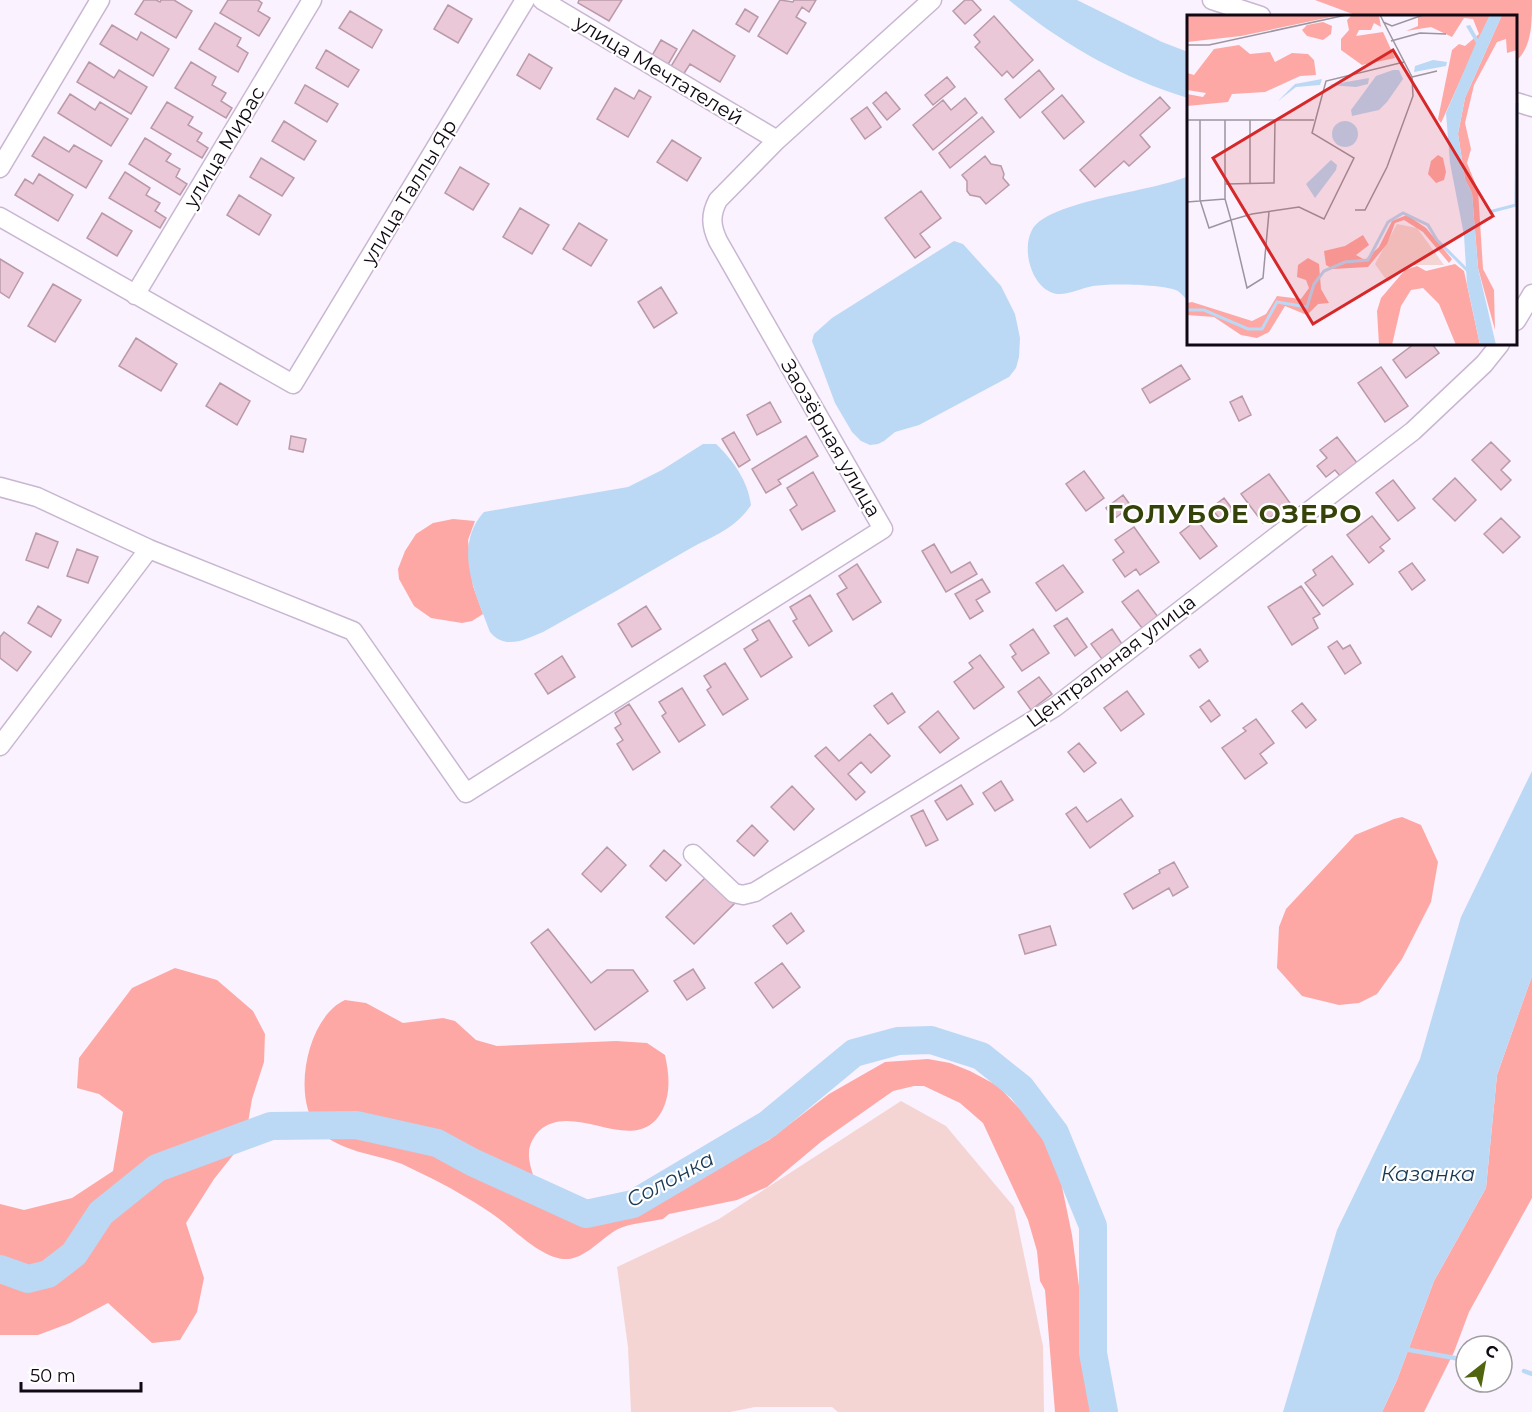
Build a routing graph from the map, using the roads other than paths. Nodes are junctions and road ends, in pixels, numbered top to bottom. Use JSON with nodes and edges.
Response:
{"nodes":[{"id":1,"x":100,"y":0,"type":"edge"},
{"id":2,"x":312,"y":0,"type":"edge"},
{"id":3,"x":525,"y":0,"type":"edge"},
{"id":4,"x":542,"y":0,"type":"edge"},
{"id":5,"x":932,"y":0,"type":"edge"},
{"id":6,"x":1212,"y":0,"type":"edge"},
{"id":7,"x":1258,"y":15,"type":"edge"},
{"id":8,"x":1517,"y":103,"type":"edge"},
{"id":9,"x":1532,"y":108,"type":"edge"},
{"id":10,"x":777,"y":140,"type":"junction"},
{"id":11,"x":0,"y":168,"type":"edge"},
{"id":12,"x":0,"y":218,"type":"edge"},
{"id":13,"x":1532,"y":294,"type":"edge"},
{"id":14,"x":135,"y":295,"type":"junction"},
{"id":15,"x":1517,"y":318,"type":"edge"},
{"id":16,"x":1499,"y":345,"type":"edge"},
{"id":17,"x":0,"y":487,"type":"edge"},
{"id":18,"x":149,"y":549,"type":"junction"},
{"id":19,"x":0,"y":746,"type":"edge"},
{"id":20,"x":693,"y":854,"type":"dead end"}],
"edges":[{"from":1,"to":11,"type":"street"},
{"from":2,"to":14,"type":"street","name":"улица Мирас"},
{"from":3,"to":14,"type":"street","name":"улица Таллы Яр"},
{"from":4,"to":10,"type":"street","name":"улица Мечтателей"},
{"from":5,"to":10,"type":"street","name":"Заозёрная улица"},
{"from":6,"to":7,"type":"street"},
{"from":8,"to":9,"type":"street"},
{"from":10,"to":18,"type":"street","name":"Заозёрная улица"},
{"from":12,"to":14,"type":"street"},
{"from":13,"to":15,"type":"street"},
{"from":16,"to":20,"type":"street","name":"Центральная улица"},
{"from":17,"to":18,"type":"street"},
{"from":18,"to":19,"type":"street"}]}
